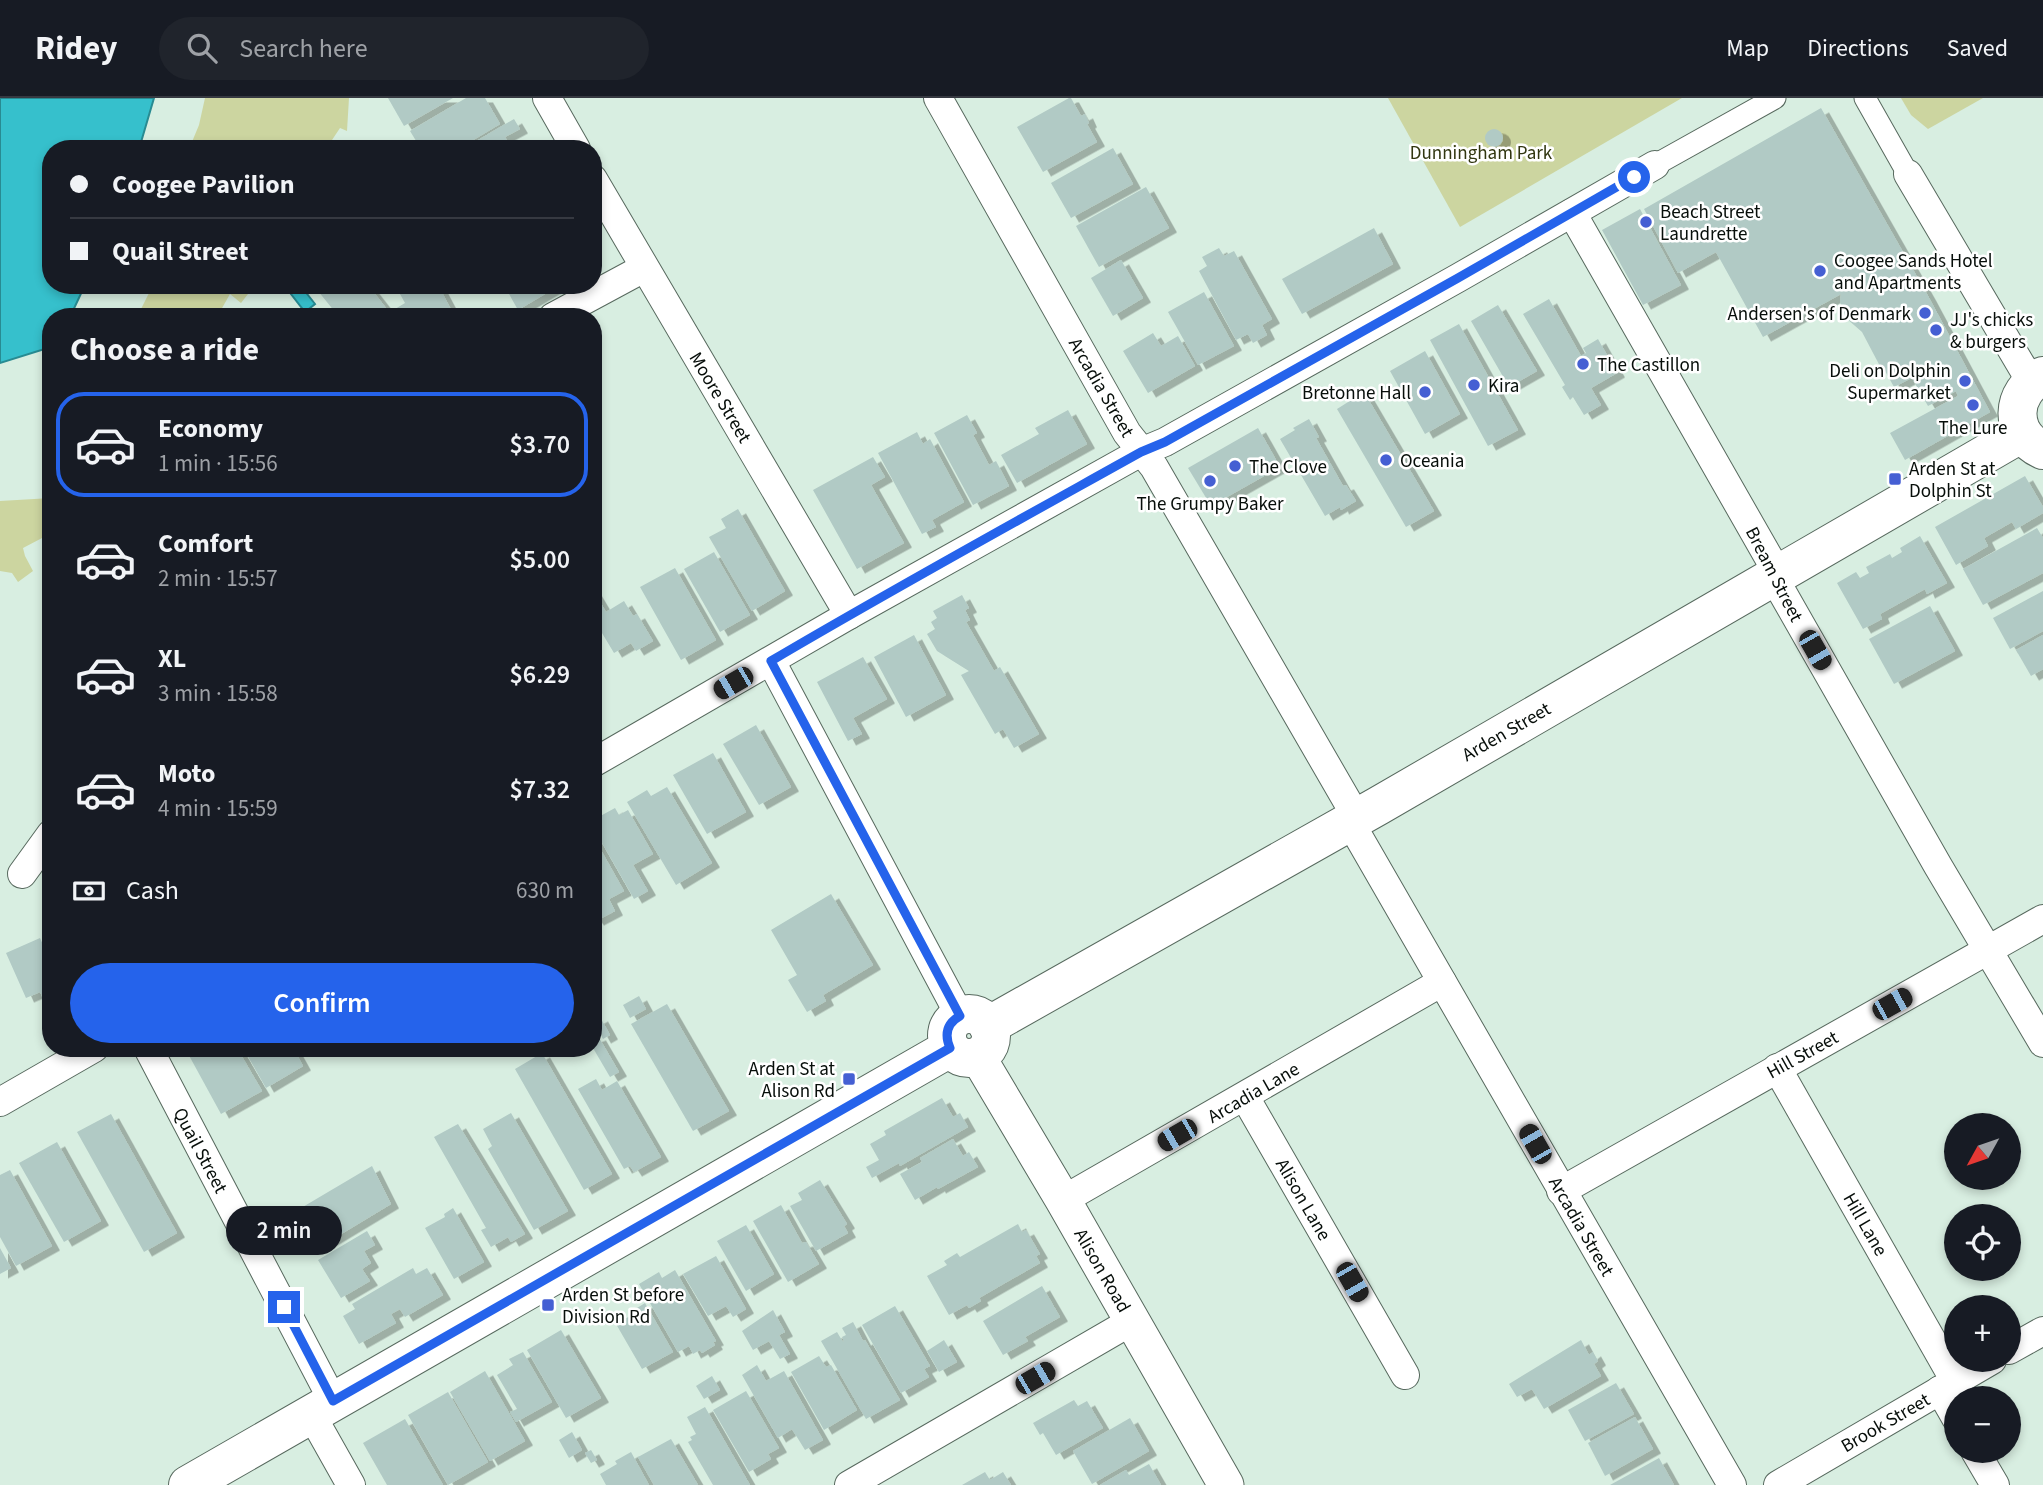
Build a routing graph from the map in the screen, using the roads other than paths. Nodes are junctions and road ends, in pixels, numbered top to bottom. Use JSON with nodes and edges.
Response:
{"nodes":[{"id":1,"x":547,"y":98,"type":"edge"},
{"id":2,"x":938,"y":98,"type":"edge"},
{"id":3,"x":1775,"y":98,"type":"edge"},
{"id":4,"x":1865,"y":98,"type":"edge"},
{"id":5,"x":571,"y":140,"type":"edge"},
{"id":6,"x":1655,"y":165,"type":"joint"},
{"id":7,"x":1908,"y":174,"type":"joint"},
{"id":8,"x":602,"y":195,"type":"edge"},
{"id":9,"x":1572,"y":213,"type":"junction"},
{"id":10,"x":644,"y":268,"type":"junction"},
{"id":11,"x":602,"y":291,"type":"edge"},
{"id":12,"x":596,"y":294,"type":"edge"},
{"id":13,"x":570,"y":308,"type":"edge"},
{"id":14,"x":2039,"y":378,"type":"edge"},
{"id":15,"x":2033,"y":441,"type":"edge"},
{"id":16,"x":1141,"y":452,"type":"junction"},
{"id":17,"x":1776,"y":575,"type":"junction"},
{"id":18,"x":849,"y":615,"type":"junction"},
{"id":19,"x":771,"y":661,"type":"junction"},
{"id":20,"x":602,"y":758,"type":"edge"},
{"id":21,"x":1353,"y":820,"type":"junction"},
{"id":22,"x":42,"y":846,"type":"edge"},
{"id":23,"x":22,"y":874,"type":"dead end"},
{"id":24,"x":2043,"y":919,"type":"edge"},
{"id":25,"x":1988,"y":950,"type":"junction"},
{"id":26,"x":1442,"y":982,"type":"junction"},
{"id":27,"x":969,"y":1037,"type":"junction"},
{"id":28,"x":2043,"y":1043,"type":"edge"},
{"id":29,"x":78,"y":1057,"type":"edge"},
{"id":30,"x":152,"y":1057,"type":"edge"},
{"id":31,"x":1777,"y":1068,"type":"junction"},
{"id":32,"x":1245,"y":1097,"type":"junction"},
{"id":33,"x":0,"y":1102,"type":"edge"},
{"id":34,"x":1561,"y":1191,"type":"junction"},
{"id":35,"x":1063,"y":1200,"type":"junction"},
{"id":36,"x":1132,"y":1321,"type":"junction"},
{"id":37,"x":2043,"y":1331,"type":"edge"},
{"id":38,"x":2021,"y":1343,"type":"edge"},
{"id":39,"x":1971,"y":1372,"type":"edge"},
{"id":40,"x":1405,"y":1375,"type":"dead end"},
{"id":41,"x":1948,"y":1385,"type":"junction"},
{"id":42,"x":322,"y":1408,"type":"junction"},
{"id":43,"x":1982,"y":1463,"type":"edge"},
{"id":44,"x":188,"y":1485,"type":"edge"},
{"id":45,"x":351,"y":1485,"type":"edge"},
{"id":46,"x":849,"y":1485,"type":"edge"},
{"id":47,"x":1226,"y":1485,"type":"edge"},
{"id":48,"x":1732,"y":1485,"type":"edge"},
{"id":49,"x":1778,"y":1485,"type":"edge"},
{"id":50,"x":1995,"y":1485,"type":"edge"}],
"edges":[{"from":1,"to":5,"type":"street"},
{"from":2,"to":16,"type":"street","name":"Arcadia Street"},
{"from":3,"to":6,"type":"street"},
{"from":4,"to":7,"type":"street"},
{"from":6,"to":9,"type":"street"},
{"from":7,"to":14,"type":"street"},
{"from":8,"to":10,"type":"street","name":"Moore Street"},
{"from":9,"to":16,"type":"street"},
{"from":9,"to":17,"type":"street","name":"Bream Street"},
{"from":10,"to":11,"type":"street"},
{"from":10,"to":18,"type":"street","name":"Moore Street"},
{"from":12,"to":13,"type":"street"},
{"from":14,"to":15,"type":"main road"},
{"from":15,"to":17,"type":"main road","name":"Arden Street"},
{"from":16,"to":18,"type":"street"},
{"from":16,"to":21,"type":"street","name":"Arcadia Street"},
{"from":17,"to":21,"type":"main road","name":"Arden Street"},
{"from":17,"to":25,"type":"street","name":"Bream Street"},
{"from":18,"to":19,"type":"street"},
{"from":19,"to":20,"type":"street"},
{"from":19,"to":27,"type":"street","name":"Alison Road"},
{"from":21,"to":26,"type":"street","name":"Arcadia Street"},
{"from":21,"to":27,"type":"main road","name":"Arden Street"},
{"from":22,"to":23,"type":"street"},
{"from":24,"to":25,"type":"street","name":"Hill Street"},
{"from":25,"to":28,"type":"street","name":"Bream Street"},
{"from":25,"to":31,"type":"street","name":"Hill Street"},
{"from":26,"to":32,"type":"street","name":"Arcadia Lane"},
{"from":26,"to":34,"type":"street","name":"Arcadia Street"},
{"from":27,"to":35,"type":"street","name":"Alison Road"},
{"from":27,"to":42,"type":"main road","name":"Arden Street"},
{"from":29,"to":33,"type":"street"},
{"from":30,"to":42,"type":"street","name":"Quail Street"},
{"from":31,"to":34,"type":"street","name":"Hill Street"},
{"from":31,"to":41,"type":"street","name":"Hill Lane"},
{"from":32,"to":35,"type":"street","name":"Arcadia Lane"},
{"from":32,"to":40,"type":"street","name":"Alison Lane"},
{"from":34,"to":48,"type":"street","name":"Arcadia Street"},
{"from":35,"to":36,"type":"street","name":"Alison Road"},
{"from":36,"to":46,"type":"street"},
{"from":36,"to":47,"type":"street","name":"Alison Road"},
{"from":37,"to":38,"type":"street"},
{"from":39,"to":41,"type":"street","name":"Brook Street"},
{"from":41,"to":49,"type":"street","name":"Brook Street"},
{"from":42,"to":44,"type":"main road","name":"Arden Street"},
{"from":42,"to":45,"type":"street","name":"Quail Street"},
{"from":43,"to":50,"type":"street"}]}
